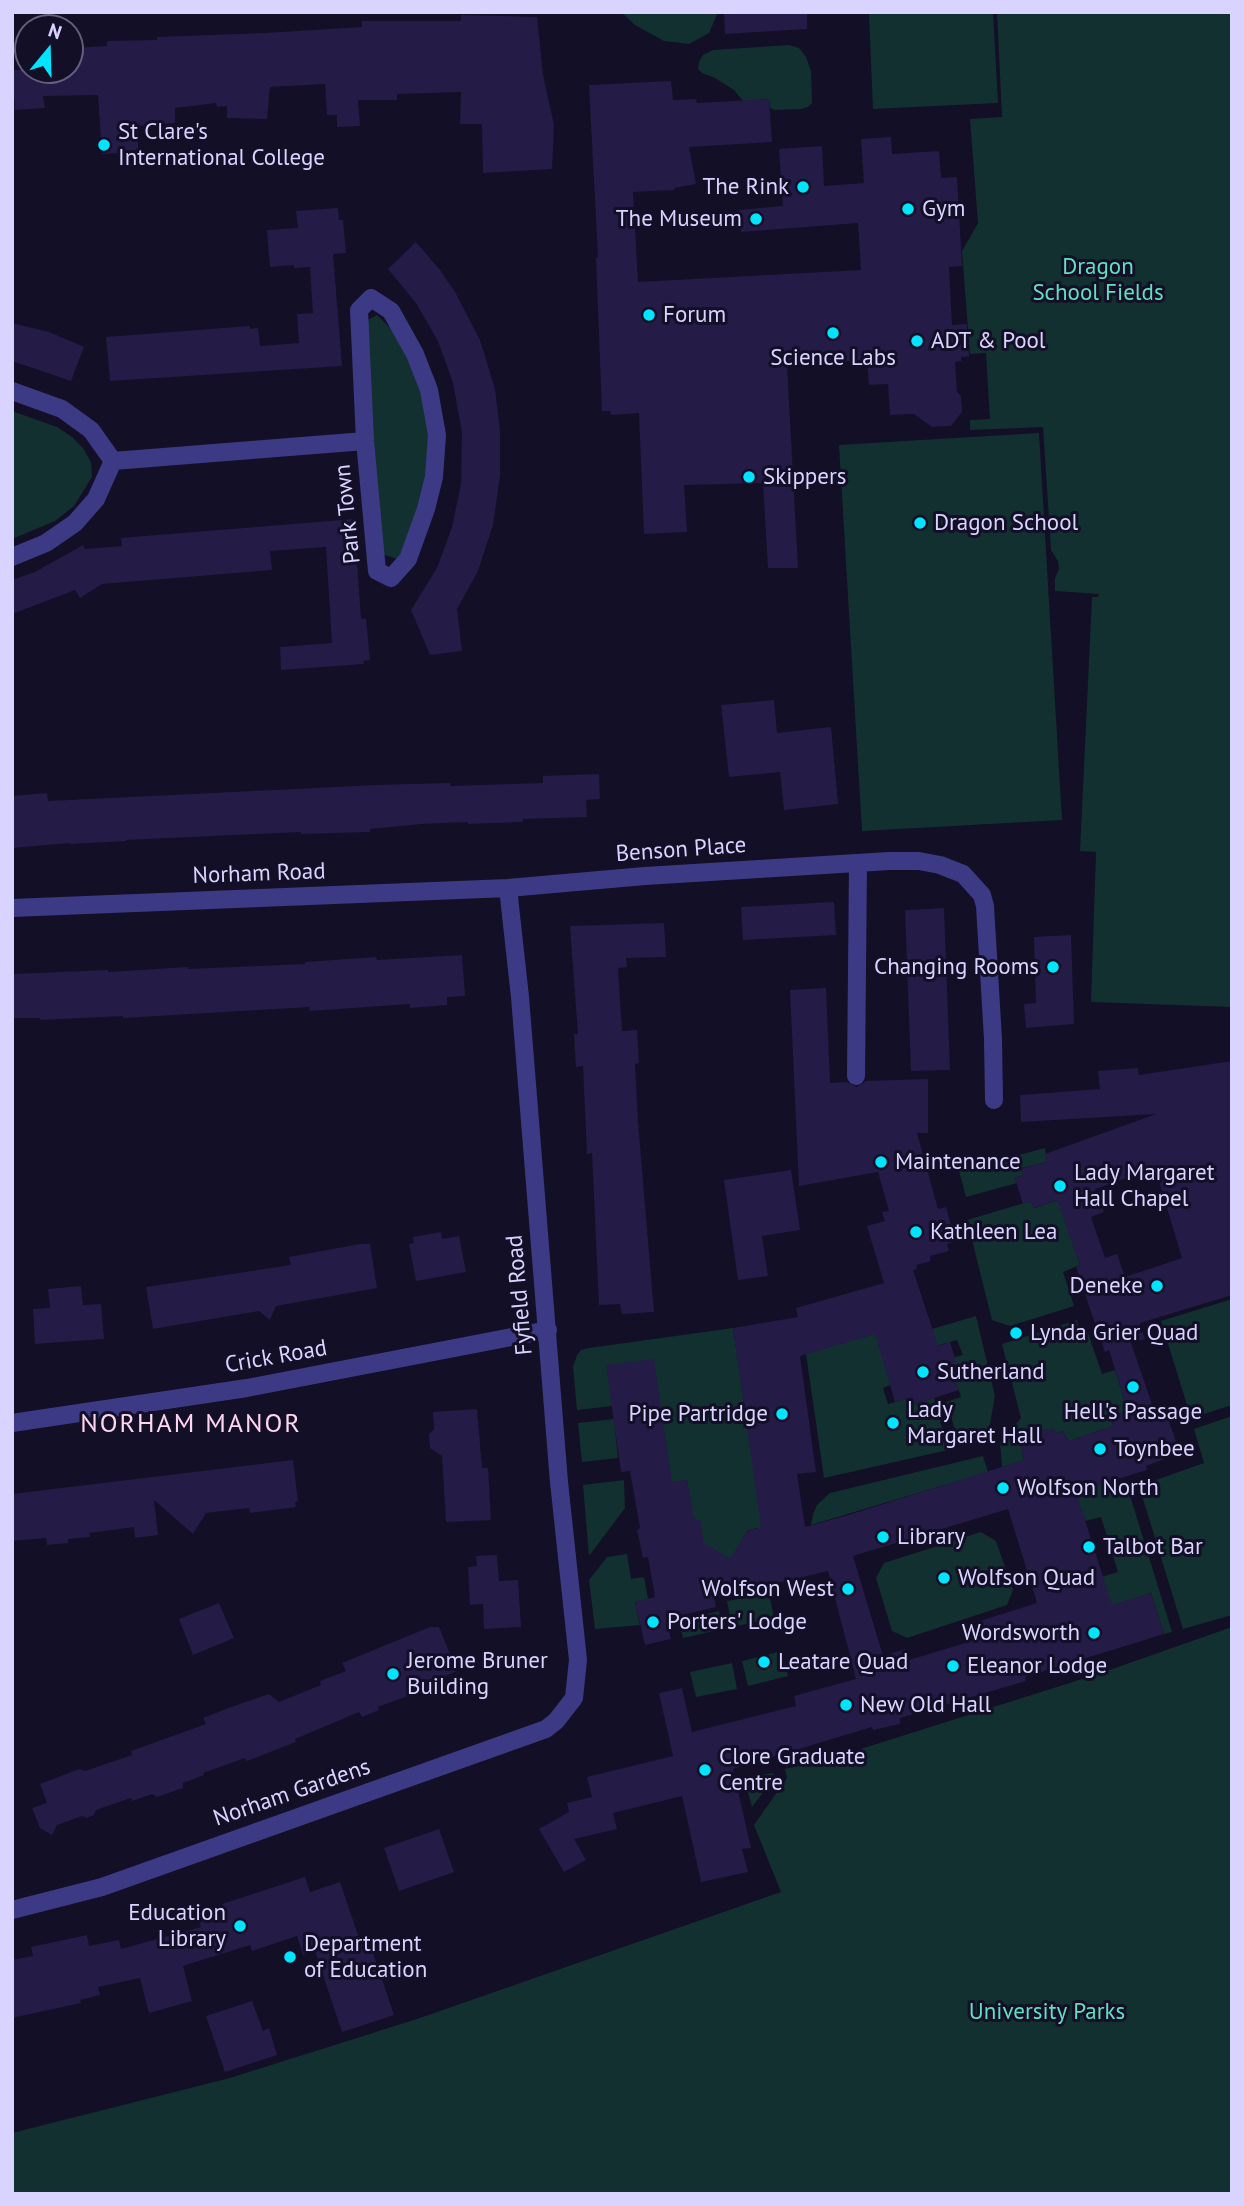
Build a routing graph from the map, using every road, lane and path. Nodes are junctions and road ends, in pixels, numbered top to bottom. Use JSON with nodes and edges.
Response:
{"nodes":[{"id":1,"x":12,"y":391,"type":"edge"},
{"id":2,"x":365,"y":440,"type":"junction"},
{"id":3,"x":113,"y":461,"type":"junction"},
{"id":4,"x":12,"y":557,"type":"edge"},
{"id":5,"x":858,"y":864,"type":"junction"},
{"id":6,"x":508,"y":888,"type":"junction"},
{"id":7,"x":12,"y":908,"type":"edge"},
{"id":8,"x":856,"y":1076,"type":"dead end"},
{"id":9,"x":994,"y":1100,"type":"dead end"},
{"id":10,"x":548,"y":1330,"type":"junction"},
{"id":11,"x":12,"y":1423,"type":"edge"},
{"id":12,"x":574,"y":1698,"type":"joint"},
{"id":13,"x":12,"y":1910,"type":"edge"}],
"edges":[{"from":1,"to":3,"type":"street"},
{"from":2,"to":2,"type":"street","name":"Park Town"},
{"from":2,"to":3,"type":"street","name":"Park Town"},
{"from":3,"to":4,"type":"street"},
{"from":5,"to":6,"type":"street","name":"Benson Place"},
{"from":5,"to":8,"type":"street"},
{"from":5,"to":9,"type":"street","name":"Benson Place"},
{"from":6,"to":7,"type":"street","name":"Norham Road"},
{"from":6,"to":10,"type":"street","name":"Fyfield Road"},
{"from":10,"to":11,"type":"street","name":"Crick Road"},
{"from":10,"to":12,"type":"street","name":"Fyfield Road"},
{"from":12,"to":13,"type":"street","name":"Norham Gardens"}]}
